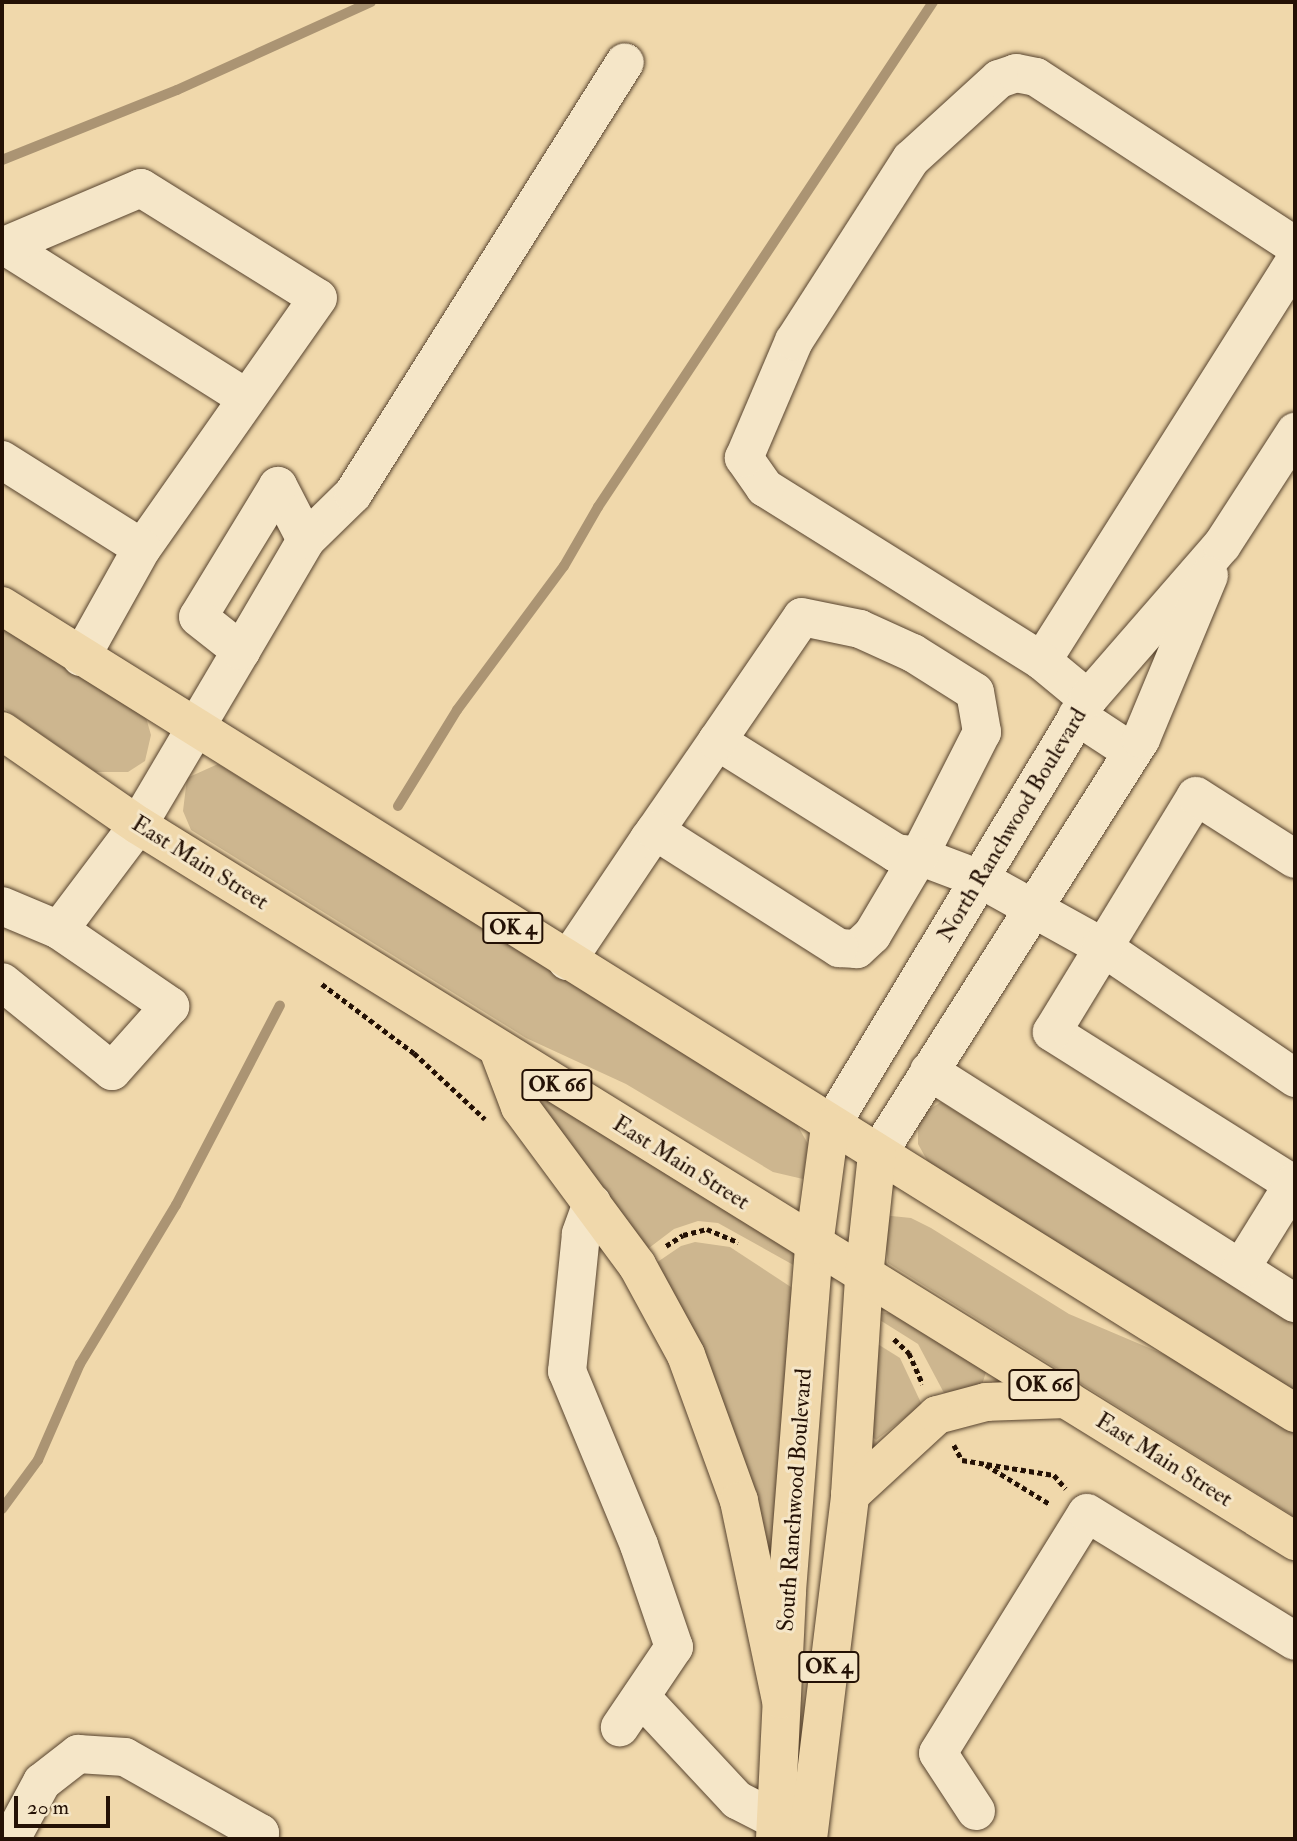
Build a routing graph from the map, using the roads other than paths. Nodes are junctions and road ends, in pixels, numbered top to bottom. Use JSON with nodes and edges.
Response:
{"nodes":[{"id":1,"x":625,"y":62,"type":"dead end"},
{"id":2,"x":1295,"y":246,"type":"edge"},
{"id":3,"x":3,"y":247,"type":"edge"},
{"id":4,"x":1295,"y":261,"type":"edge"},
{"id":5,"x":246,"y":398,"type":"junction"},
{"id":6,"x":1295,"y":432,"type":"edge"},
{"id":7,"x":2,"y":460,"type":"edge"},
{"id":8,"x":306,"y":540,"type":"junction"},
{"id":9,"x":1222,"y":545,"type":"junction"},
{"id":10,"x":142,"y":548,"type":"junction"},
{"id":11,"x":2,"y":606,"type":"edge"},
{"id":12,"x":241,"y":651,"type":"junction"},
{"id":13,"x":80,"y":657,"type":"junction"},
{"id":14,"x":1042,"y":661,"type":"junction"},
{"id":15,"x":1083,"y":707,"type":"junction"},
{"id":16,"x":195,"y":729,"type":"junction"},
{"id":17,"x":2,"y":731,"type":"edge"},
{"id":18,"x":717,"y":741,"type":"junction"},
{"id":19,"x":1132,"y":752,"type":"junction"},
{"id":20,"x":138,"y":825,"type":"junction"},
{"id":21,"x":655,"y":831,"type":"junction"},
{"id":22,"x":919,"y":856,"type":"junction"},
{"id":23,"x":1295,"y":859,"type":"edge"},
{"id":24,"x":980,"y":878,"type":"junction"},
{"id":25,"x":2,"y":906,"type":"edge"},
{"id":26,"x":1033,"y":907,"type":"junction"},
{"id":27,"x":59,"y":930,"type":"junction"},
{"id":28,"x":1101,"y":946,"type":"junction"},
{"id":29,"x":566,"y":961,"type":"junction"},
{"id":30,"x":2,"y":982,"type":"edge"},
{"id":31,"x":498,"y":1049,"type":"junction"},
{"id":32,"x":929,"y":1071,"type":"junction"},
{"id":33,"x":1295,"y":1078,"type":"edge"},
{"id":34,"x":830,"y":1127,"type":"junction"},
{"id":35,"x":877,"y":1154,"type":"junction"},
{"id":36,"x":1294,"y":1183,"type":"edge"},
{"id":37,"x":592,"y":1203,"type":"junction"},
{"id":38,"x":814,"y":1245,"type":"junction"},
{"id":39,"x":1241,"y":1268,"type":"junction"},
{"id":40,"x":864,"y":1276,"type":"junction"},
{"id":41,"x":1295,"y":1303,"type":"edge"},
{"id":42,"x":1068,"y":1399,"type":"junction"},
{"id":43,"x":1295,"y":1413,"type":"edge"},
{"id":44,"x":850,"y":1495,"type":"junction"},
{"id":45,"x":1295,"y":1541,"type":"edge"},
{"id":46,"x":1295,"y":1642,"type":"edge"},
{"id":47,"x":781,"y":1700,"type":"junction"},
{"id":48,"x":976,"y":1811,"type":"dead end"},
{"id":49,"x":786,"y":1833,"type":"edge"},
{"id":50,"x":260,"y":1836,"type":"edge"},
{"id":51,"x":11,"y":1839,"type":"edge"}],
"edges":[{"from":1,"to":8,"type":"street"},
{"from":2,"to":14,"type":"street"},
{"from":3,"to":5,"type":"street"},
{"from":3,"to":5,"type":"street"},
{"from":4,"to":14,"type":"street"},
{"from":5,"to":10,"type":"street"},
{"from":6,"to":9,"type":"street","name":"North Ranchwood Boulevard"},
{"from":7,"to":10,"type":"street"},
{"from":8,"to":12,"type":"street"},
{"from":8,"to":12,"type":"street"},
{"from":9,"to":15,"type":"street","name":"North Ranchwood Boulevard"},
{"from":9,"to":19,"type":"street","name":"North Ranchwood Boulevard"},
{"from":10,"to":13,"type":"street"},
{"from":11,"to":13,"type":"main road","number":"OK 4"},
{"from":12,"to":16,"type":"street"},
{"from":13,"to":16,"type":"main road","number":"OK 4"},
{"from":14,"to":15,"type":"street"},
{"from":15,"to":19,"type":"street"},
{"from":15,"to":24,"type":"street","name":"North Ranchwood Boulevard"},
{"from":16,"to":20,"type":"street"},
{"from":16,"to":29,"type":"main road","number":"OK 4"},
{"from":17,"to":20,"type":"main road","name":"East Main Street"},
{"from":18,"to":21,"type":"street"},
{"from":18,"to":22,"type":"street"},
{"from":18,"to":22,"type":"street"},
{"from":19,"to":26,"type":"street","name":"North Ranchwood Boulevard"},
{"from":20,"to":27,"type":"street"},
{"from":20,"to":31,"type":"main road","name":"East Main Street"},
{"from":21,"to":22,"type":"street"},
{"from":21,"to":29,"type":"street"},
{"from":22,"to":24,"type":"street"},
{"from":23,"to":28,"type":"street"},
{"from":24,"to":26,"type":"street"},
{"from":24,"to":34,"type":"street","name":"North Ranchwood Boulevard"},
{"from":25,"to":27,"type":"street"},
{"from":26,"to":28,"type":"street"},
{"from":26,"to":32,"type":"street","name":"North Ranchwood Boulevard"},
{"from":27,"to":30,"type":"street"},
{"from":28,"to":33,"type":"street"},
{"from":28,"to":36,"type":"street"},
{"from":29,"to":34,"type":"main road","number":"OK 4"},
{"from":31,"to":37,"type":"main road","number":"OK 4"},
{"from":31,"to":38,"type":"main road","name":"East Main Street","number":"OK 66"},
{"from":32,"to":35,"type":"street","name":"North Ranchwood Boulevard"},
{"from":32,"to":39,"type":"street"},
{"from":34,"to":35,"type":"main road","number":"OK 4"},
{"from":34,"to":38,"type":"main road","name":"South Ranchwood Boulevard"},
{"from":35,"to":40,"type":"main road","number":"OK 4"},
{"from":35,"to":43,"type":"main road"},
{"from":36,"to":39,"type":"street"},
{"from":37,"to":47,"type":"main road","number":"OK 4"},
{"from":37,"to":49,"type":"street"},
{"from":38,"to":40,"type":"main road","name":"East Main Street","number":"OK 66"},
{"from":38,"to":47,"type":"main road","name":"South Ranchwood Boulevard"},
{"from":39,"to":41,"type":"street"},
{"from":40,"to":42,"type":"main road","name":"East Main Street","number":"OK 66"},
{"from":40,"to":44,"type":"main road","name":"South Ranchwood Boulevard","number":"OK 4"},
{"from":42,"to":44,"type":"main road"},
{"from":42,"to":45,"type":"main road","name":"East Main Street","number":"OK 66"},
{"from":44,"to":49,"type":"main road","name":"South Ranchwood Boulevard","number":"OK 4"},
{"from":46,"to":48,"type":"street"},
{"from":47,"to":49,"type":"main road","name":"South Ranchwood Boulevard","number":"OK 4"},
{"from":50,"to":51,"type":"street"}]}
